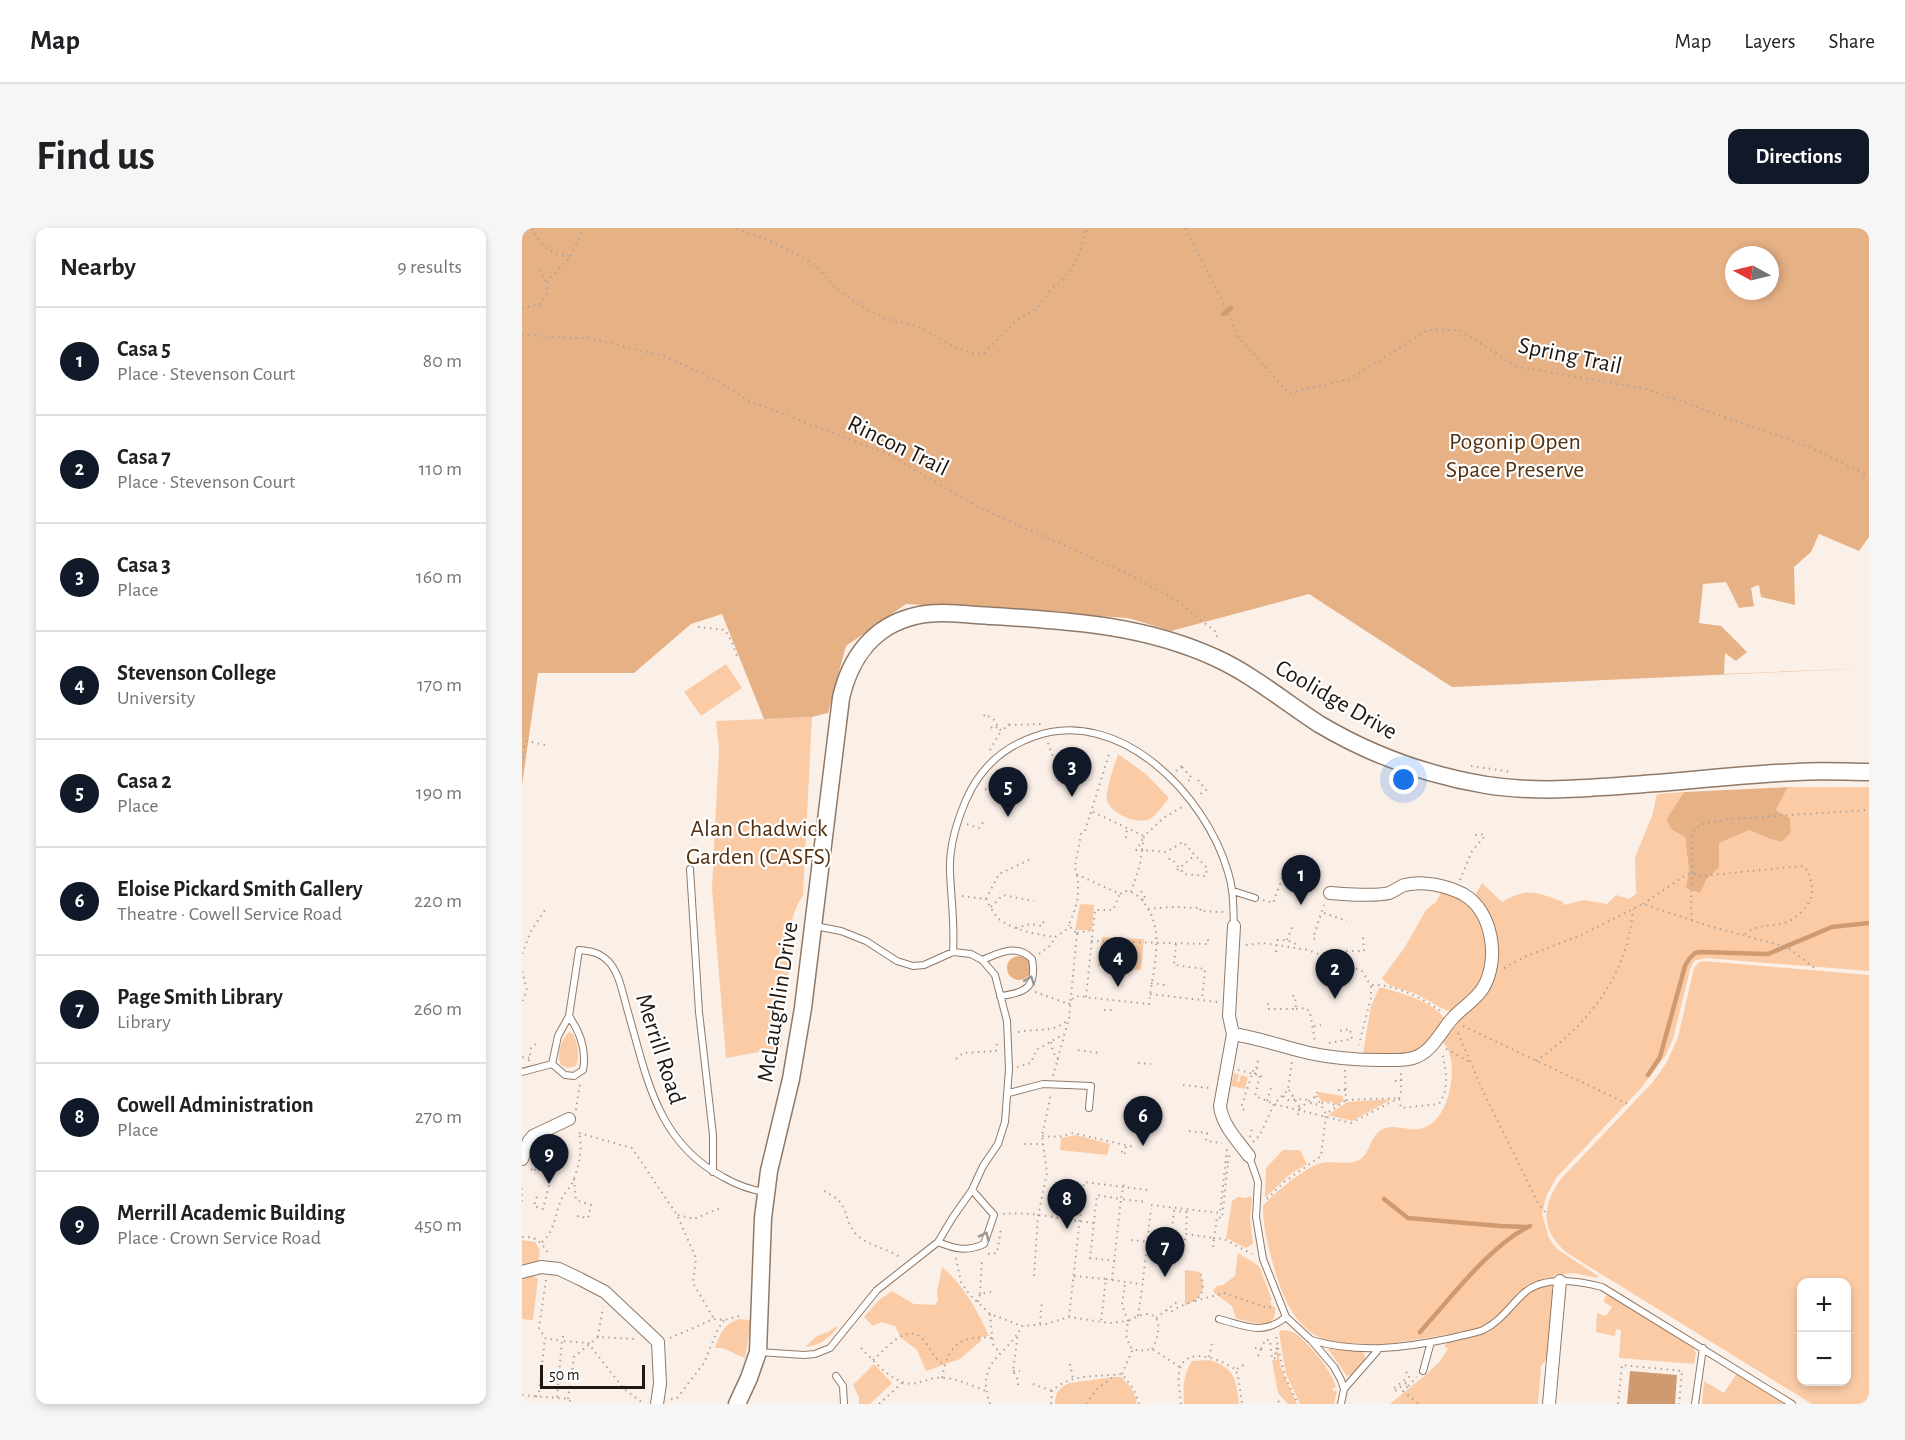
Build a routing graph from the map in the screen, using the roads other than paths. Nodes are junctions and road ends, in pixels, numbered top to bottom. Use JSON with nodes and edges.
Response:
{"nodes":[{"id":1,"x":895,"y":624,"type":"joint"},
{"id":2,"x":1869,"y":772,"type":"edge"},
{"id":3,"x":690,"y":869,"type":"dead end"},
{"id":4,"x":1233,"y":891,"type":"junction"},
{"id":5,"x":1330,"y":893,"type":"dead end"},
{"id":6,"x":1255,"y":898,"type":"road end"},
{"id":7,"x":814,"y":926,"type":"junction"},
{"id":8,"x":1234,"y":926,"type":"joint"},
{"id":9,"x":953,"y":952,"type":"junction"},
{"id":10,"x":982,"y":960,"type":"junction"},
{"id":11,"x":1000,"y":996,"type":"junction"},
{"id":12,"x":569,"y":1016,"type":"junction"},
{"id":13,"x":1233,"y":1034,"type":"junction"},
{"id":14,"x":552,"y":1064,"type":"junction"},
{"id":15,"x":524,"y":1072,"type":"edge"},
{"id":16,"x":1009,"y":1093,"type":"junction"},
{"id":17,"x":1089,"y":1108,"type":"dead end"},
{"id":18,"x":569,"y":1119,"type":"road end"},
{"id":19,"x":1249,"y":1156,"type":"joint"},
{"id":20,"x":522,"y":1159,"type":"edge"},
{"id":21,"x":713,"y":1172,"type":"junction"},
{"id":22,"x":972,"y":1190,"type":"junction"},
{"id":23,"x":766,"y":1192,"type":"junction"},
{"id":24,"x":938,"y":1242,"type":"junction"},
{"id":25,"x":522,"y":1272,"type":"edge"},
{"id":26,"x":1560,"y":1281,"type":"junction"},
{"id":27,"x":1286,"y":1317,"type":"junction"},
{"id":28,"x":1220,"y":1319,"type":"dead end"},
{"id":29,"x":1311,"y":1340,"type":"junction"},
{"id":30,"x":1431,"y":1342,"type":"junction"},
{"id":31,"x":1703,"y":1348,"type":"junction"},
{"id":32,"x":1378,"y":1350,"type":"junction"},
{"id":33,"x":758,"y":1352,"type":"junction"},
{"id":34,"x":1423,"y":1371,"type":"dead end"},
{"id":35,"x":836,"y":1376,"type":"dead end"},
{"id":36,"x":1344,"y":1389,"type":"junction"},
{"id":37,"x":658,"y":1402,"type":"edge"},
{"id":38,"x":737,"y":1404,"type":"edge"},
{"id":39,"x":844,"y":1404,"type":"edge"},
{"id":40,"x":1341,"y":1404,"type":"edge"},
{"id":41,"x":1550,"y":1404,"type":"edge"},
{"id":42,"x":1695,"y":1404,"type":"edge"},
{"id":43,"x":1792,"y":1404,"type":"edge"}],
"edges":[{"from":1,"to":2,"type":"street","name":"Coolidge Drive"},
{"from":1,"to":7,"type":"street","name":"McLaughlin Drive"},
{"from":3,"to":21,"type":"lane"},
{"from":4,"to":6,"type":"lane"},
{"from":4,"to":8,"type":"lane"},
{"from":4,"to":9,"type":"lane"},
{"from":5,"to":13,"type":"street"},
{"from":7,"to":9,"type":"lane"},
{"from":7,"to":23,"type":"street","name":"McLaughlin Drive"},
{"from":8,"to":13,"type":"street"},
{"from":9,"to":10,"type":"lane"},
{"from":10,"to":11,"type":"lane"},
{"from":11,"to":10,"type":"lane","one_way":true},
{"from":11,"to":16,"type":"lane"},
{"from":12,"to":14,"type":"lane"},
{"from":12,"to":14,"type":"lane"},
{"from":12,"to":21,"type":"lane","name":"Merrill Road"},
{"from":13,"to":19,"type":"street"},
{"from":14,"to":15,"type":"lane"},
{"from":16,"to":17,"type":"lane"},
{"from":16,"to":22,"type":"lane"},
{"from":18,"to":20,"type":"street"},
{"from":19,"to":27,"type":"lane"},
{"from":21,"to":23,"type":"lane","name":"Merrill Road"},
{"from":22,"to":24,"type":"lane"},
{"from":24,"to":22,"type":"lane","one_way":true},
{"from":23,"to":33,"type":"street","name":"McLaughlin Drive"},
{"from":24,"to":33,"type":"lane"},
{"from":25,"to":37,"type":"street"},
{"from":26,"to":30,"type":"lane"},
{"from":26,"to":31,"type":"lane"},
{"from":26,"to":41,"type":"street"},
{"from":27,"to":28,"type":"lane"},
{"from":27,"to":29,"type":"lane"},
{"from":29,"to":32,"type":"lane"},
{"from":29,"to":36,"type":"lane"},
{"from":30,"to":32,"type":"lane"},
{"from":30,"to":34,"type":"lane"},
{"from":31,"to":42,"type":"lane"},
{"from":31,"to":43,"type":"lane"},
{"from":32,"to":36,"type":"lane"},
{"from":33,"to":38,"type":"street","name":"McLaughlin Drive"},
{"from":35,"to":39,"type":"lane"},
{"from":36,"to":40,"type":"lane"}]}
